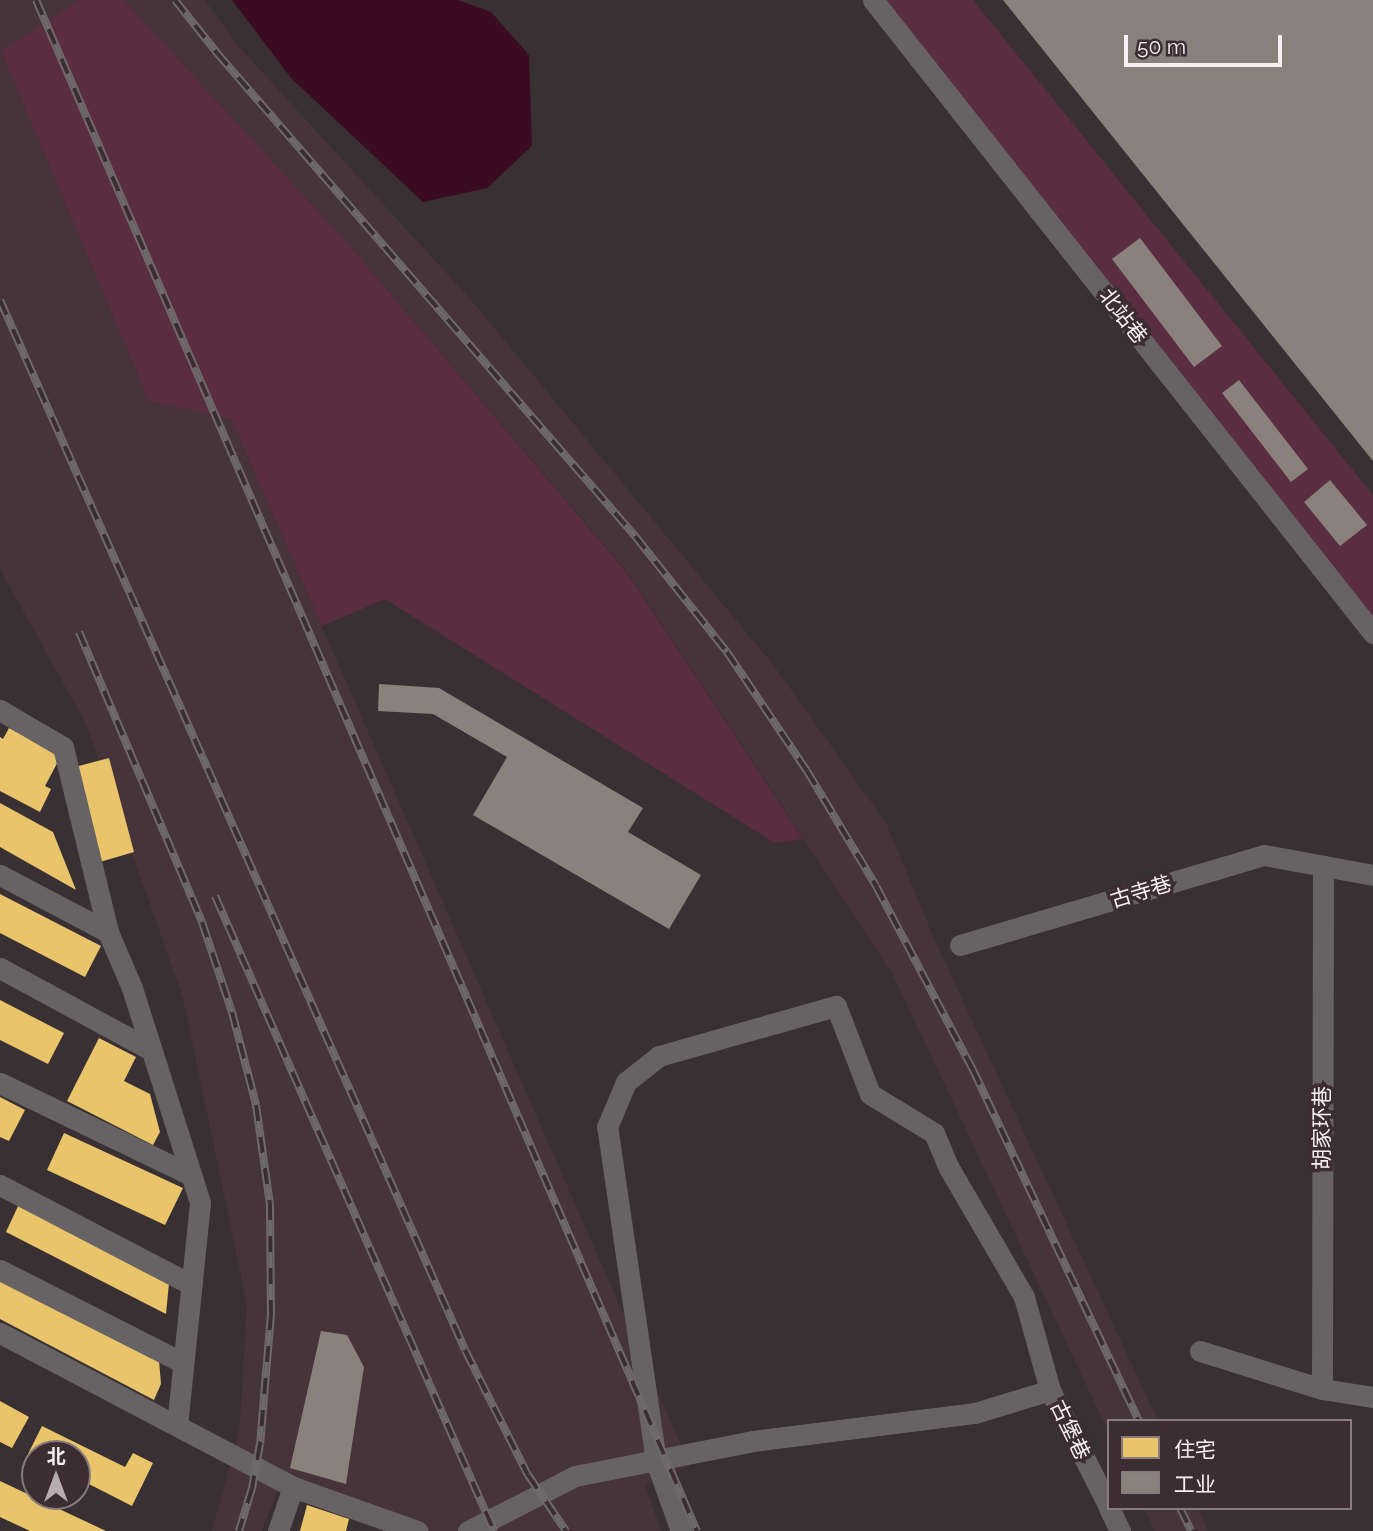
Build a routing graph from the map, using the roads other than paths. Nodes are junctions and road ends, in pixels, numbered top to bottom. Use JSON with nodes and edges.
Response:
{"nodes":[{"id":1,"x":873,"y":0,"type":"edge"},
{"id":2,"x":1373,"y":633,"type":"edge"},
{"id":3,"x":0,"y":710,"type":"edge"},
{"id":4,"x":1323,"y":866,"type":"junction"},
{"id":5,"x":0,"y":875,"type":"edge"},
{"id":6,"x":1373,"y":875,"type":"edge"},
{"id":7,"x":108,"y":932,"type":"junction"},
{"id":8,"x":960,"y":945,"type":"dead end"},
{"id":9,"x":0,"y":968,"type":"edge"},
{"id":10,"x":151,"y":1050,"type":"junction"},
{"id":11,"x":0,"y":1083,"type":"edge"},
{"id":12,"x":191,"y":1175,"type":"junction"},
{"id":13,"x":0,"y":1185,"type":"edge"},
{"id":14,"x":0,"y":1270,"type":"edge"},
{"id":15,"x":191,"y":1285,"type":"junction"},
{"id":16,"x":0,"y":1333,"type":"edge"},
{"id":17,"x":1200,"y":1351,"type":"dead end"},
{"id":18,"x":183,"y":1363,"type":"junction"},
{"id":19,"x":1322,"y":1389,"type":"junction"},
{"id":20,"x":1050,"y":1390,"type":"junction"},
{"id":21,"x":1373,"y":1397,"type":"edge"},
{"id":22,"x":177,"y":1426,"type":"junction"},
{"id":23,"x":656,"y":1461,"type":"junction"},
{"id":24,"x":293,"y":1487,"type":"junction"},
{"id":25,"x":1107,"y":1504,"type":"edge"},
{"id":26,"x":1110,"y":1510,"type":"edge"},
{"id":27,"x":278,"y":1531,"type":"edge"},
{"id":28,"x":417,"y":1531,"type":"edge"},
{"id":29,"x":468,"y":1531,"type":"edge"},
{"id":30,"x":681,"y":1531,"type":"edge"},
{"id":31,"x":1121,"y":1531,"type":"edge"}],
"edges":[{"from":1,"to":2,"type":"street","name":"北站巷"},
{"from":3,"to":7,"type":"street"},
{"from":4,"to":6,"type":"street"},
{"from":4,"to":8,"type":"street","name":"古寺巷"},
{"from":4,"to":19,"type":"street","name":"胡家环巷"},
{"from":5,"to":7,"type":"street"},
{"from":7,"to":10,"type":"street"},
{"from":9,"to":10,"type":"street"},
{"from":10,"to":12,"type":"street"},
{"from":11,"to":12,"type":"street"},
{"from":12,"to":15,"type":"street"},
{"from":13,"to":15,"type":"street"},
{"from":14,"to":18,"type":"street"},
{"from":15,"to":18,"type":"street"},
{"from":16,"to":22,"type":"street"},
{"from":17,"to":19,"type":"street"},
{"from":18,"to":22,"type":"street"},
{"from":19,"to":21,"type":"street"},
{"from":20,"to":23,"type":"street"},
{"from":20,"to":23,"type":"street","name":"古堡巷"},
{"from":20,"to":25,"type":"street","name":"古堡巷"},
{"from":22,"to":24,"type":"street"},
{"from":23,"to":29,"type":"street"},
{"from":23,"to":30,"type":"street"},
{"from":24,"to":27,"type":"street"},
{"from":24,"to":28,"type":"street"},
{"from":26,"to":31,"type":"street","name":"古堡巷"}]}
